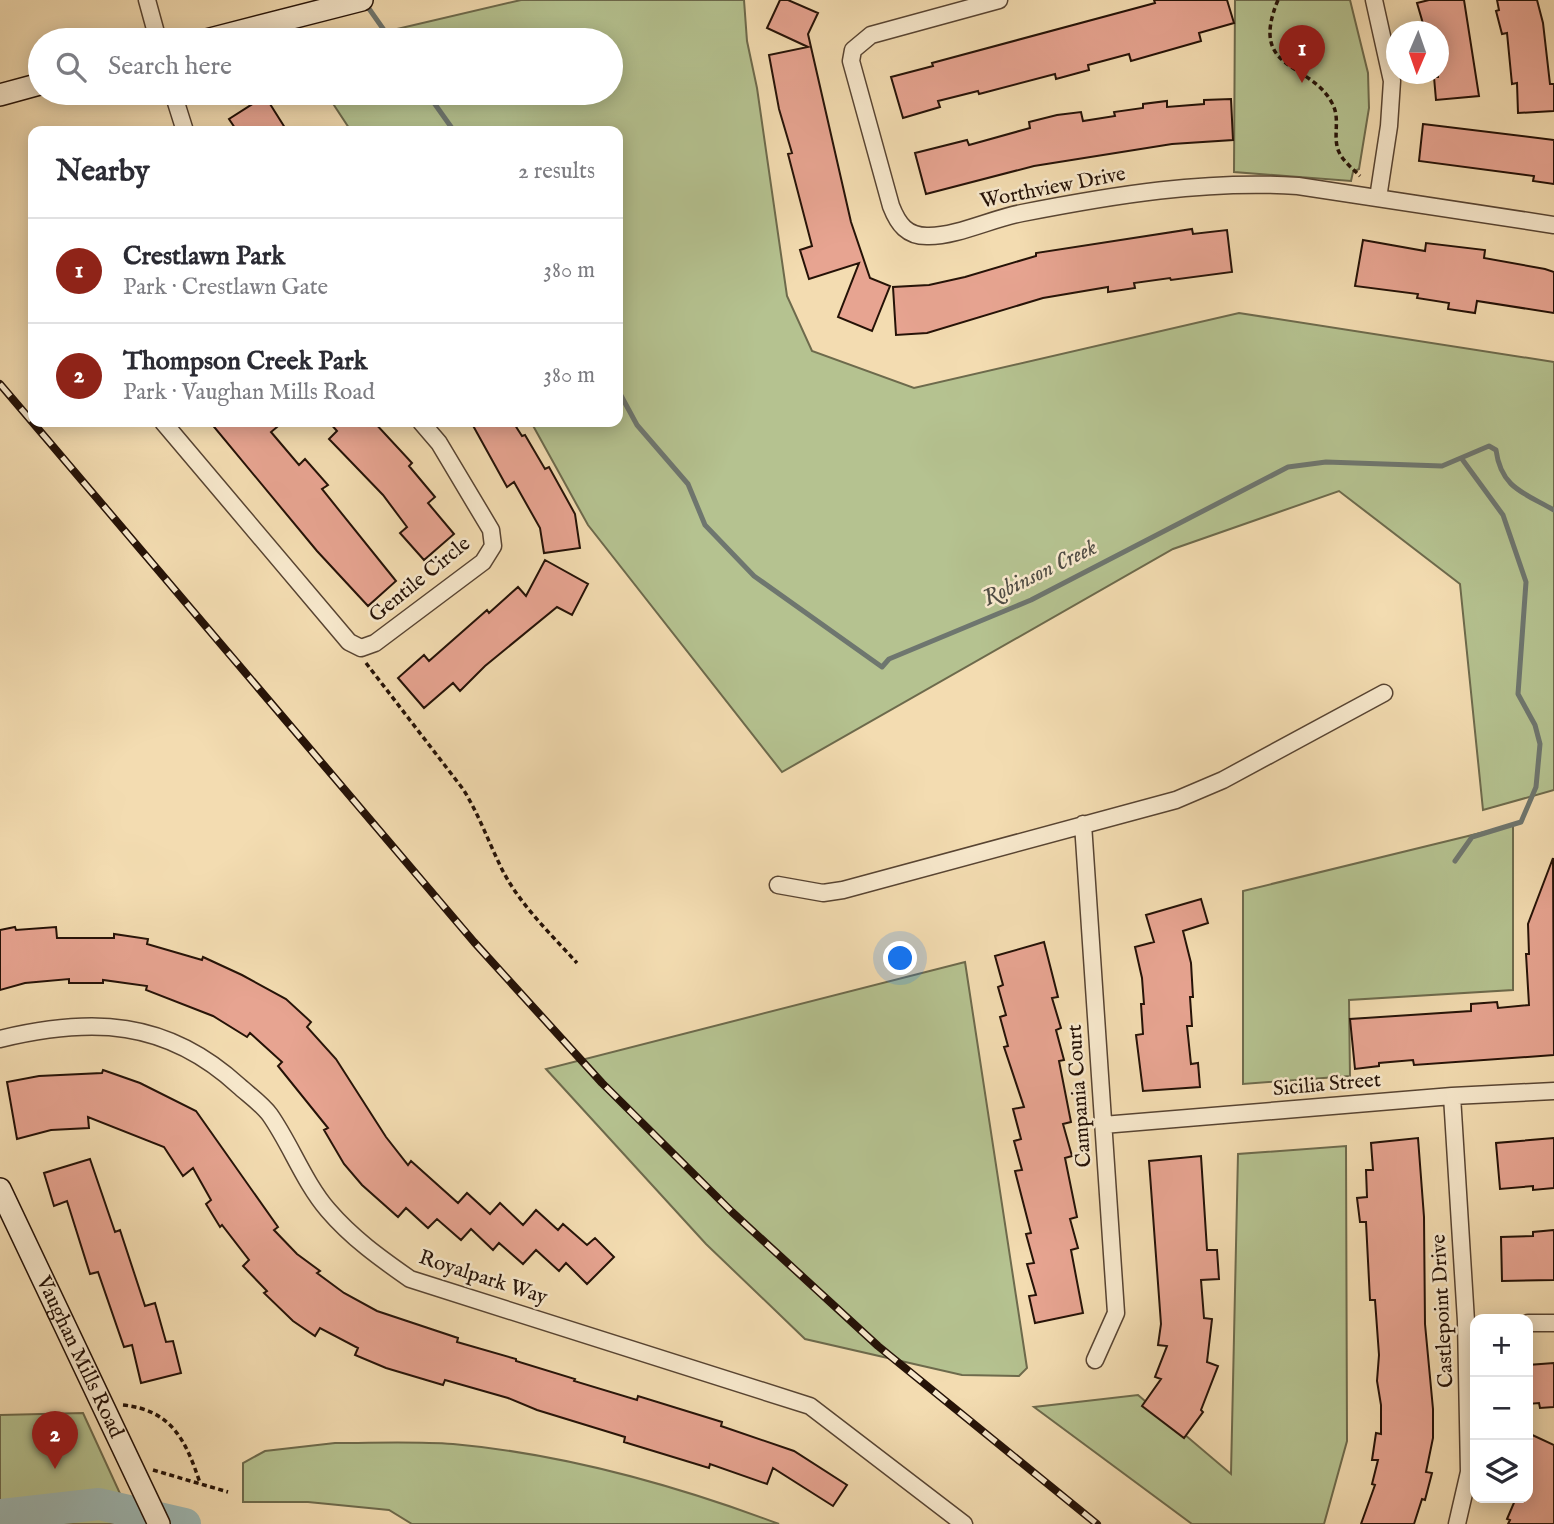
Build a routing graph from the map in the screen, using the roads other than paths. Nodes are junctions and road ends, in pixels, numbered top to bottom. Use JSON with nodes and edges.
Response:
{"nodes":[{"id":1,"x":148,"y":0,"type":"edge"},
{"id":2,"x":362,"y":0,"type":"edge"},
{"id":3,"x":999,"y":0,"type":"edge"},
{"id":4,"x":1374,"y":0,"type":"edge"},
{"id":5,"x":155,"y":28,"type":"edge"},
{"id":6,"x":254,"y":28,"type":"edge"},
{"id":7,"x":28,"y":87,"type":"edge"},
{"id":8,"x":0,"y":95,"type":"edge"},
{"id":9,"x":177,"y":105,"type":"edge"},
{"id":10,"x":183,"y":126,"type":"edge"},
{"id":11,"x":1378,"y":198,"type":"junction"},
{"id":12,"x":1554,"y":225,"type":"edge"},
{"id":13,"x":167,"y":427,"type":"edge"},
{"id":14,"x":425,"y":427,"type":"edge"},
{"id":15,"x":1384,"y":693,"type":"dead end"},
{"id":16,"x":1083,"y":824,"type":"junction"},
{"id":17,"x":778,"y":885,"type":"dead end"},
{"id":18,"x":0,"y":1039,"type":"edge"},
{"id":19,"x":1554,"y":1091,"type":"edge"},
{"id":20,"x":1452,"y":1096,"type":"junction"},
{"id":21,"x":1103,"y":1125,"type":"junction"},
{"id":22,"x":0,"y":1189,"type":"edge"},
{"id":23,"x":1470,"y":1314,"type":"edge"},
{"id":24,"x":1533,"y":1323,"type":"edge"},
{"id":25,"x":1554,"y":1324,"type":"edge"},
{"id":26,"x":1095,"y":1360,"type":"dead end"},
{"id":27,"x":1470,"y":1377,"type":"edge"},
{"id":28,"x":159,"y":1524,"type":"edge"},
{"id":29,"x":964,"y":1524,"type":"edge"},
{"id":30,"x":1458,"y":1524,"type":"edge"}],
"edges":[{"from":1,"to":5,"type":"street"},
{"from":2,"to":6,"type":"street"},
{"from":3,"to":11,"type":"street","name":"Worthview Drive"},
{"from":4,"to":11,"type":"street"},
{"from":7,"to":8,"type":"street"},
{"from":9,"to":10,"type":"street"},
{"from":11,"to":12,"type":"street","name":"Worthview Drive"},
{"from":13,"to":14,"type":"street","name":"Gentile Circle"},
{"from":15,"to":16,"type":"street"},
{"from":16,"to":17,"type":"street"},
{"from":16,"to":21,"type":"street","name":"Campania Court"},
{"from":18,"to":29,"type":"street","name":"Royalpark Way"},
{"from":19,"to":20,"type":"street","name":"Sicilia Street"},
{"from":20,"to":21,"type":"street","name":"Sicilia Street"},
{"from":20,"to":23,"type":"street","name":"Castlepoint Drive"},
{"from":21,"to":26,"type":"street","name":"Campania Court"},
{"from":22,"to":28,"type":"street","name":"Vaughan Mills Road"},
{"from":24,"to":25,"type":"street"},
{"from":27,"to":30,"type":"street","name":"Castlepoint Drive"}]}
